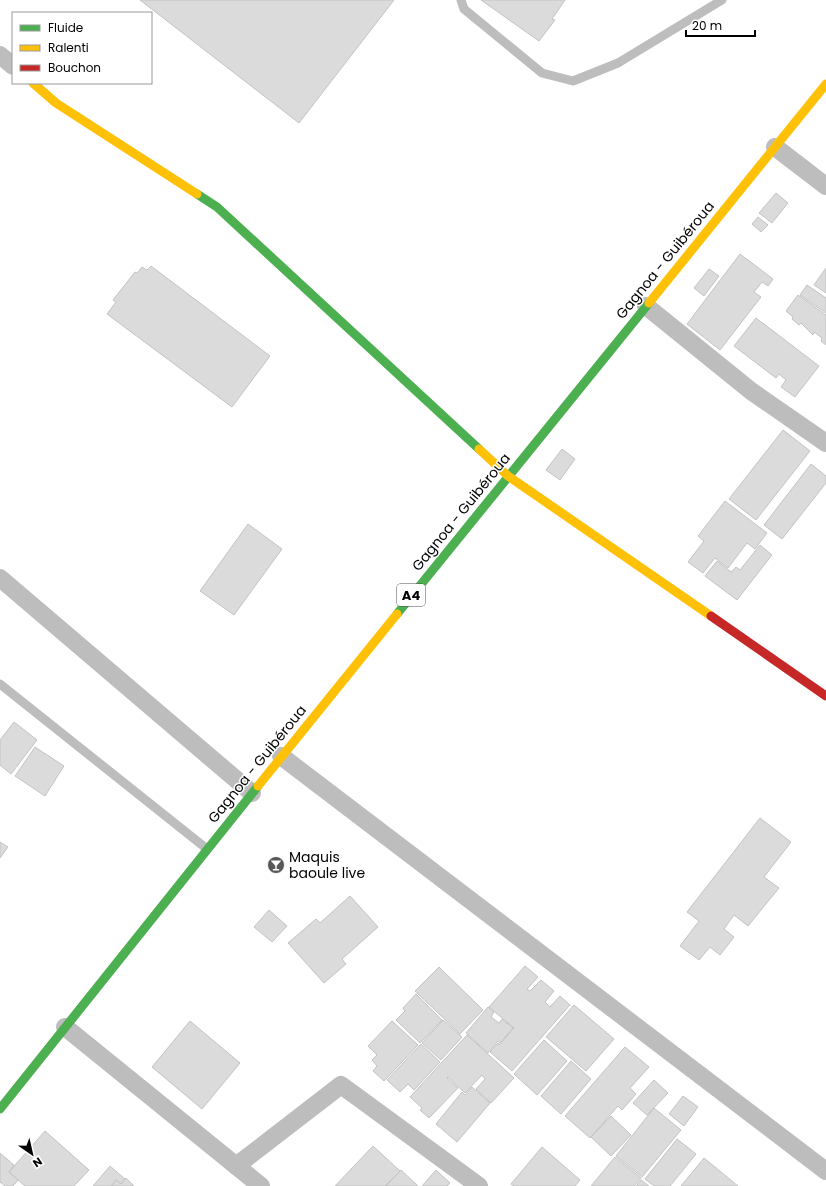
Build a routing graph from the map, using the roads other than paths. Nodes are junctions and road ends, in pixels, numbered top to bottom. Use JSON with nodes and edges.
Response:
{"nodes":[{"id":1,"x":462,"y":0,"type":"edge"},
{"id":2,"x":722,"y":0,"type":"edge"},
{"id":3,"x":0,"y":55,"type":"edge"},
{"id":4,"x":12,"y":65,"type":"edge"},
{"id":5,"x":34,"y":84,"type":"edge"},
{"id":6,"x":826,"y":84,"type":"edge"},
{"id":7,"x":775,"y":147,"type":"junction"},
{"id":8,"x":826,"y":186,"type":"edge"},
{"id":9,"x":646,"y":306,"type":"junction"},
{"id":10,"x":826,"y":443,"type":"edge"},
{"id":11,"x":508,"y":476,"type":"junction"},
{"id":12,"x":0,"y":578,"type":"edge"},
{"id":13,"x":0,"y":684,"type":"edge"},
{"id":14,"x":826,"y":696,"type":"edge"},
{"id":15,"x":281,"y":756,"type":"junction"},
{"id":16,"x":252,"y":793,"type":"junction"},
{"id":17,"x":207,"y":849,"type":"junction"},
{"id":18,"x":65,"y":1027,"type":"junction"},
{"id":19,"x":0,"y":1109,"type":"edge"},
{"id":20,"x":236,"y":1166,"type":"junction"},
{"id":21,"x":826,"y":1171,"type":"edge"},
{"id":22,"x":261,"y":1186,"type":"edge"},
{"id":23,"x":479,"y":1186,"type":"edge"}],
"edges":[{"from":1,"to":2,"type":"lane"},
{"from":3,"to":4,"type":"street"},
{"from":5,"to":11,"type":"main road"},
{"from":6,"to":7,"type":"main road","name":"Gagnoa - Guibéroua","number":"A4"},
{"from":7,"to":8,"type":"street"},
{"from":7,"to":9,"type":"main road","name":"Gagnoa - Guibéroua","number":"A4"},
{"from":9,"to":10,"type":"street"},
{"from":9,"to":11,"type":"main road","name":"Gagnoa - Guibéroua","number":"A4"},
{"from":11,"to":14,"type":"main road"},
{"from":11,"to":15,"type":"main road","name":"Gagnoa - Guibéroua","number":"A4"},
{"from":12,"to":16,"type":"street"},
{"from":13,"to":17,"type":"lane"},
{"from":15,"to":16,"type":"main road","name":"Gagnoa - Guibéroua","number":"A4"},
{"from":15,"to":21,"type":"street"},
{"from":16,"to":17,"type":"main road","name":"Gagnoa - Guibéroua","number":"A4"},
{"from":17,"to":18,"type":"main road","name":"Gagnoa - Guibéroua","number":"A4"},
{"from":18,"to":19,"type":"main road","name":"Gagnoa - Guibéroua","number":"A4"},
{"from":18,"to":20,"type":"street"},
{"from":20,"to":22,"type":"street"},
{"from":20,"to":23,"type":"street"}]}
